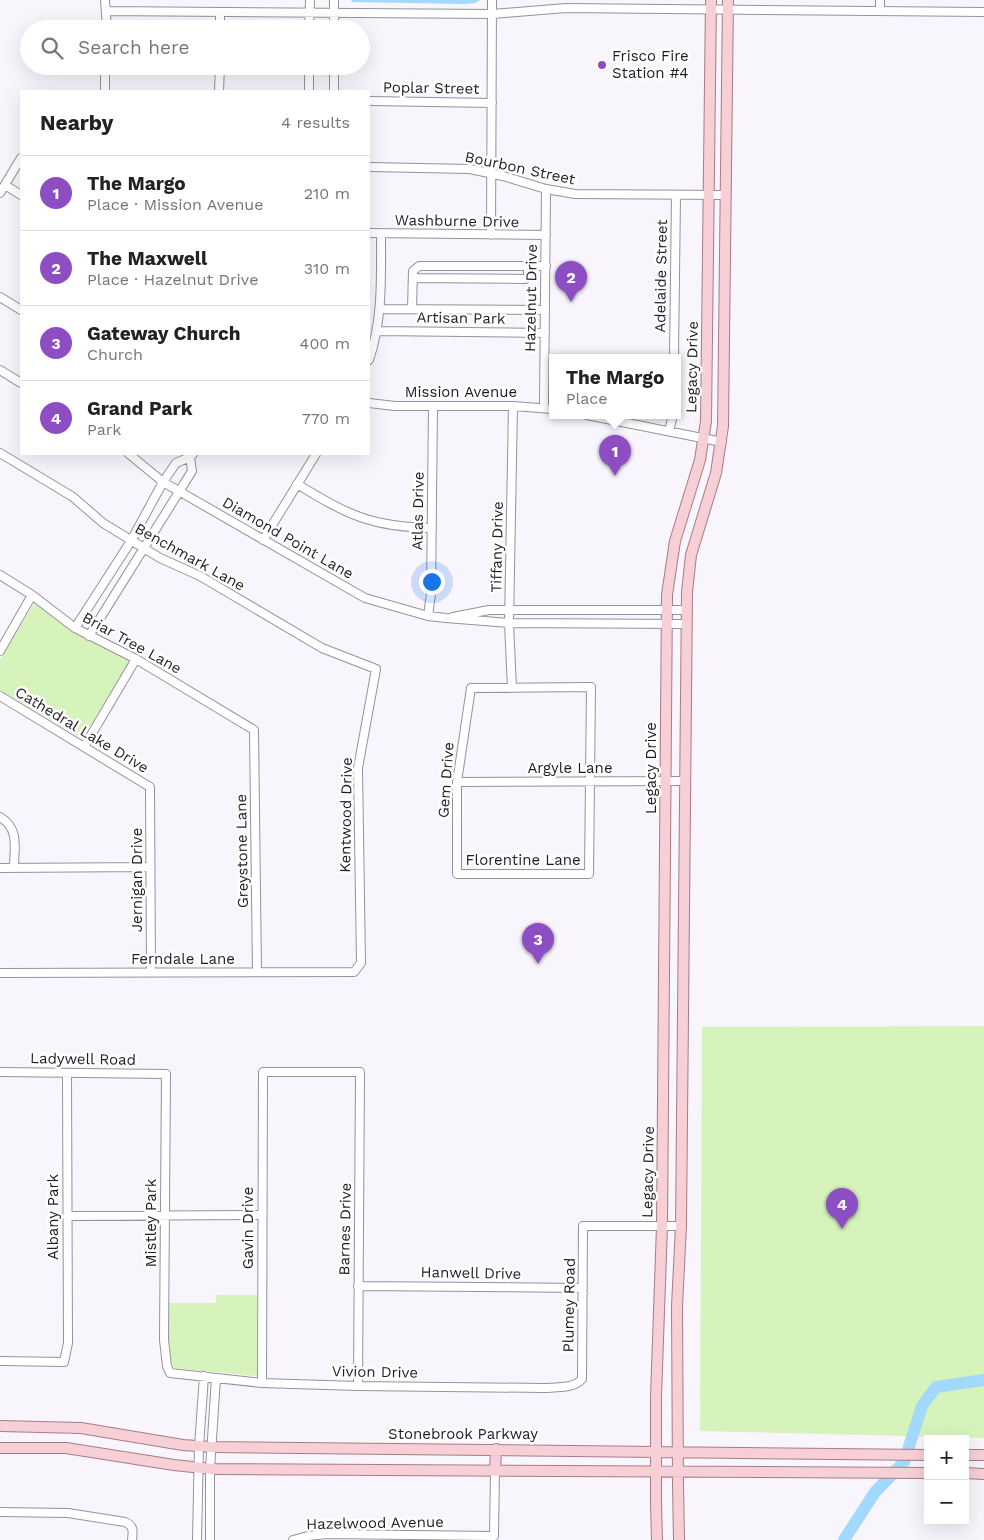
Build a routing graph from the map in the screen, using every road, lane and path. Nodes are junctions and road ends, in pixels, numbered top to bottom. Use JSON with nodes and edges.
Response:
{"nodes":[{"id":1,"x":105,"y":0,"type":"edge"},
{"id":2,"x":310,"y":0,"type":"edge"},
{"id":3,"x":334,"y":0,"type":"edge"},
{"id":4,"x":492,"y":0,"type":"edge"},
{"id":5,"x":591,"y":0,"type":"edge"},
{"id":6,"x":636,"y":0,"type":"edge"},
{"id":7,"x":880,"y":0,"type":"edge"},
{"id":8,"x":710,"y":5,"type":"edge"},
{"id":9,"x":728,"y":5,"type":"edge"},
{"id":10,"x":591,"y":9,"type":"junction"},
{"id":11,"x":636,"y":10,"type":"junction"},
{"id":12,"x":107,"y":11,"type":"junction"},
{"id":13,"x":880,"y":11,"type":"junction"},
{"id":14,"x":220,"y":12,"type":"junction"},
{"id":15,"x":984,"y":12,"type":"edge"},
{"id":16,"x":310,"y":13,"type":"junction"},
{"id":17,"x":334,"y":13,"type":"junction"},
{"id":18,"x":493,"y":14,"type":"junction"},
{"id":19,"x":107,"y":20,"type":"edge"},
{"id":20,"x":220,"y":20,"type":"edge"},
{"id":21,"x":310,"y":20,"type":"edge"},
{"id":22,"x":334,"y":20,"type":"edge"},
{"id":23,"x":105,"y":75,"type":"edge"},
{"id":24,"x":220,"y":75,"type":"edge"},
{"id":25,"x":309,"y":75,"type":"edge"},
{"id":26,"x":334,"y":75,"type":"edge"},
{"id":27,"x":105,"y":90,"type":"edge"},
{"id":28,"x":219,"y":90,"type":"edge"},
{"id":29,"x":309,"y":90,"type":"edge"},
{"id":30,"x":334,"y":90,"type":"edge"},
{"id":31,"x":370,"y":101,"type":"edge"},
{"id":32,"x":492,"y":103,"type":"junction"},
{"id":33,"x":20,"y":160,"type":"edge"},
{"id":34,"x":370,"y":167,"type":"edge"},
{"id":35,"x":492,"y":173,"type":"junction"},
{"id":36,"x":5,"y":185,"type":"junction"},
{"id":37,"x":546,"y":189,"type":"junction"},
{"id":38,"x":0,"y":193,"type":"edge"},
{"id":39,"x":20,"y":194,"type":"edge"},
{"id":40,"x":708,"y":194,"type":"junction"},
{"id":41,"x":726,"y":194,"type":"junction"},
{"id":42,"x":676,"y":195,"type":"junction"},
{"id":43,"x":370,"y":233,"type":"edge"},
{"id":44,"x":381,"y":234,"type":"junction"},
{"id":45,"x":491,"y":235,"type":"junction"},
{"id":46,"x":546,"y":235,"type":"junction"},
{"id":47,"x":528,"y":266,"type":"junction"},
{"id":48,"x":546,"y":266,"type":"junction"},
{"id":49,"x":413,"y":278,"type":"junction"},
{"id":50,"x":0,"y":297,"type":"edge"},
{"id":51,"x":20,"y":309,"type":"edge"},
{"id":52,"x":380,"y":309,"type":"junction"},
{"id":53,"x":412,"y":309,"type":"junction"},
{"id":54,"x":545,"y":310,"type":"junction"},
{"id":55,"x":377,"y":331,"type":"junction"},
{"id":56,"x":545,"y":333,"type":"junction"},
{"id":57,"x":674,"y":354,"type":"edge"},
{"id":58,"x":370,"y":356,"type":"edge"},
{"id":59,"x":0,"y":370,"type":"edge"},
{"id":60,"x":20,"y":382,"type":"edge"},
{"id":61,"x":370,"y":402,"type":"edge"},
{"id":62,"x":433,"y":406,"type":"junction"},
{"id":63,"x":513,"y":406,"type":"junction"},
{"id":64,"x":548,"y":408,"type":"edge"},
{"id":65,"x":608,"y":419,"type":"edge"},
{"id":66,"x":672,"y":419,"type":"edge"},
{"id":67,"x":669,"y":431,"type":"junction"},
{"id":68,"x":704,"y":439,"type":"junction"},
{"id":69,"x":722,"y":442,"type":"junction"},
{"id":70,"x":0,"y":453,"type":"edge"},
{"id":71,"x":130,"y":455,"type":"edge"},
{"id":72,"x":315,"y":455,"type":"edge"},
{"id":73,"x":191,"y":456,"type":"edge"},
{"id":74,"x":163,"y":482,"type":"junction"},
{"id":75,"x":297,"y":484,"type":"junction"},
{"id":76,"x":178,"y":491,"type":"junction"},
{"id":77,"x":432,"y":528,"type":"junction"},
{"id":78,"x":263,"y":540,"type":"junction"},
{"id":79,"x":131,"y":541,"type":"junction"},
{"id":80,"x":143,"y":547,"type":"junction"},
{"id":81,"x":0,"y":575,"type":"edge"},
{"id":82,"x":32,"y":595,"type":"junction"},
{"id":83,"x":510,"y":610,"type":"junction"},
{"id":84,"x":667,"y":610,"type":"junction"},
{"id":85,"x":686,"y":610,"type":"junction"},
{"id":86,"x":428,"y":616,"type":"junction"},
{"id":87,"x":446,"y":618,"type":"junction"},
{"id":88,"x":509,"y":623,"type":"junction"},
{"id":89,"x":667,"y":624,"type":"junction"},
{"id":90,"x":686,"y":624,"type":"junction"},
{"id":91,"x":75,"y":628,"type":"junction"},
{"id":92,"x":89,"y":636,"type":"junction"},
{"id":93,"x":0,"y":651,"type":"edge"},
{"id":94,"x":136,"y":659,"type":"junction"},
{"id":95,"x":376,"y":668,"type":"joint"},
{"id":96,"x":512,"y":688,"type":"junction"},
{"id":97,"x":0,"y":696,"type":"edge"},
{"id":98,"x":254,"y":730,"type":"joint"},
{"id":99,"x":84,"y":747,"type":"junction"},
{"id":100,"x":666,"y":781,"type":"junction"},
{"id":101,"x":684,"y":781,"type":"junction"},
{"id":102,"x":457,"y":782,"type":"junction"},
{"id":103,"x":590,"y":782,"type":"junction"},
{"id":104,"x":150,"y":787,"type":"joint"},
{"id":105,"x":0,"y":817,"type":"edge"},
{"id":106,"x":150,"y":867,"type":"junction"},
{"id":107,"x":0,"y":868,"type":"edge"},
{"id":108,"x":14,"y":868,"type":"junction"},
{"id":109,"x":456,"y":874,"type":"joint"},
{"id":110,"x":361,"y":963,"type":"joint"},
{"id":111,"x":151,"y":972,"type":"junction"},
{"id":112,"x":257,"y":972,"type":"junction"},
{"id":113,"x":0,"y":973,"type":"edge"},
{"id":114,"x":664,"y":1021,"type":"junction"},
{"id":115,"x":682,"y":1022,"type":"junction"},
{"id":116,"x":0,"y":1072,"type":"edge"},
{"id":117,"x":67,"y":1072,"type":"junction"},
{"id":118,"x":360,"y":1072,"type":"joint"},
{"id":119,"x":166,"y":1074,"type":"joint"},
{"id":120,"x":262,"y":1215,"type":"junction"},
{"id":121,"x":67,"y":1216,"type":"junction"},
{"id":122,"x":164,"y":1216,"type":"junction"},
{"id":123,"x":662,"y":1226,"type":"junction"},
{"id":124,"x":681,"y":1226,"type":"junction"},
{"id":125,"x":358,"y":1286,"type":"junction"},
{"id":126,"x":582,"y":1288,"type":"junction"},
{"id":127,"x":0,"y":1361,"type":"edge"},
{"id":128,"x":170,"y":1372,"type":"joint"},
{"id":129,"x":204,"y":1376,"type":"junction"},
{"id":130,"x":216,"y":1378,"type":"junction"},
{"id":131,"x":579,"y":1382,"type":"joint"},
{"id":132,"x":262,"y":1383,"type":"junction"},
{"id":133,"x":358,"y":1386,"type":"junction"},
{"id":134,"x":0,"y":1426,"type":"edge"},
{"id":135,"x":199,"y":1446,"type":"junction"},
{"id":136,"x":211,"y":1447,"type":"junction"},
{"id":137,"x":0,"y":1448,"type":"edge"},
{"id":138,"x":496,"y":1449,"type":"junction"},
{"id":139,"x":656,"y":1453,"type":"junction"},
{"id":140,"x":678,"y":1453,"type":"junction"},
{"id":141,"x":924,"y":1455,"type":"edge"},
{"id":142,"x":969,"y":1455,"type":"edge"},
{"id":143,"x":984,"y":1456,"type":"edge"},
{"id":144,"x":198,"y":1468,"type":"junction"},
{"id":145,"x":210,"y":1469,"type":"junction"},
{"id":146,"x":496,"y":1471,"type":"junction"},
{"id":147,"x":655,"y":1471,"type":"junction"},
{"id":148,"x":678,"y":1471,"type":"junction"},
{"id":149,"x":924,"y":1473,"type":"edge"},
{"id":150,"x":969,"y":1474,"type":"edge"},
{"id":151,"x":984,"y":1474,"type":"edge"},
{"id":152,"x":0,"y":1512,"type":"edge"},
{"id":153,"x":132,"y":1540,"type":"edge"},
{"id":154,"x":197,"y":1540,"type":"edge"},
{"id":155,"x":210,"y":1540,"type":"edge"},
{"id":156,"x":293,"y":1540,"type":"edge"},
{"id":157,"x":657,"y":1540,"type":"edge"},
{"id":158,"x":679,"y":1540,"type":"edge"}],
"edges":[{"from":1,"to":12,"type":"street"},
{"from":2,"to":16,"type":"street"},
{"from":3,"to":17,"type":"street"},
{"from":4,"to":18,"type":"street"},
{"from":5,"to":10,"type":"street"},
{"from":6,"to":11,"type":"street"},
{"from":7,"to":13,"type":"street"},
{"from":8,"to":9,"type":"street"},
{"from":8,"to":11,"type":"street"},
{"from":8,"to":40,"type":"main road","name":"Legacy Drive"},
{"from":9,"to":13,"type":"street"},
{"from":9,"to":41,"type":"main road"},
{"from":10,"to":11,"type":"street"},
{"from":10,"to":18,"type":"street"},
{"from":12,"to":14,"type":"street"},
{"from":12,"to":19,"type":"street"},
{"from":13,"to":15,"type":"street"},
{"from":14,"to":16,"type":"street"},
{"from":14,"to":20,"type":"street"},
{"from":16,"to":17,"type":"street"},
{"from":16,"to":21,"type":"street"},
{"from":17,"to":18,"type":"street"},
{"from":17,"to":22,"type":"street"},
{"from":18,"to":32,"type":"street"},
{"from":23,"to":27,"type":"street"},
{"from":24,"to":28,"type":"street"},
{"from":25,"to":29,"type":"street"},
{"from":26,"to":30,"type":"street"},
{"from":31,"to":32,"type":"street","name":"Poplar Street"},
{"from":32,"to":35,"type":"street"},
{"from":33,"to":36,"type":"street"},
{"from":34,"to":35,"type":"street","name":"Bourbon Street"},
{"from":35,"to":37,"type":"street","name":"Bourbon Street"},
{"from":35,"to":45,"type":"street"},
{"from":36,"to":38,"type":"street"},
{"from":36,"to":39,"type":"street"},
{"from":37,"to":42,"type":"street","name":"Bourbon Street"},
{"from":37,"to":46,"type":"street","name":"Hazelnut Drive"},
{"from":40,"to":41,"type":"street","name":"Bourbon Street"},
{"from":40,"to":42,"type":"street","name":"Bourbon Street"},
{"from":40,"to":68,"type":"main road","name":"Legacy Drive"},
{"from":41,"to":69,"type":"main road"},
{"from":42,"to":57,"type":"street","name":"Adelaide Street"},
{"from":43,"to":44,"type":"street","name":"Washburne Drive"},
{"from":44,"to":45,"type":"street","name":"Washburne Drive"},
{"from":44,"to":52,"type":"street"},
{"from":45,"to":46,"type":"street","name":"Washburne Drive"},
{"from":46,"to":48,"type":"street","name":"Hazelnut Drive"},
{"from":47,"to":48,"type":"street"},
{"from":47,"to":49,"type":"street"},
{"from":47,"to":49,"type":"street"},
{"from":48,"to":54,"type":"street","name":"Hazelnut Drive"},
{"from":49,"to":53,"type":"street"},
{"from":50,"to":51,"type":"street"},
{"from":52,"to":53,"type":"street","name":"Artisan Park"},
{"from":52,"to":55,"type":"street"},
{"from":53,"to":54,"type":"street","name":"Artisan Park"},
{"from":54,"to":56,"type":"street","name":"Hazelnut Drive"},
{"from":55,"to":56,"type":"street","name":"Artisan Park"},
{"from":55,"to":58,"type":"street"},
{"from":56,"to":64,"type":"street","name":"Hazelnut Drive"},
{"from":59,"to":60,"type":"street"},
{"from":61,"to":62,"type":"street","name":"Mission Avenue"},
{"from":62,"to":63,"type":"street","name":"Mission Avenue"},
{"from":62,"to":77,"type":"street","name":"Atlas Drive"},
{"from":63,"to":64,"type":"street","name":"Mission Avenue"},
{"from":63,"to":83,"type":"street","name":"Tiffany Drive"},
{"from":65,"to":67,"type":"street"},
{"from":66,"to":67,"type":"street"},
{"from":67,"to":68,"type":"street"},
{"from":68,"to":69,"type":"street"},
{"from":68,"to":84,"type":"main road","name":"Legacy Drive"},
{"from":69,"to":85,"type":"main road"},
{"from":70,"to":79,"type":"street","name":"Benchmark Lane"},
{"from":71,"to":74,"type":"street","name":"Diamond Point Lane"},
{"from":72,"to":75,"type":"street"},
{"from":73,"to":74,"type":"street"},
{"from":73,"to":76,"type":"street"},
{"from":74,"to":76,"type":"street","name":"Diamond Point Lane"},
{"from":74,"to":79,"type":"street"},
{"from":75,"to":77,"type":"street"},
{"from":75,"to":78,"type":"street"},
{"from":76,"to":78,"type":"street","name":"Diamond Point Lane"},
{"from":76,"to":80,"type":"street"},
{"from":77,"to":86,"type":"street","name":"Atlas Drive"},
{"from":78,"to":86,"type":"street","name":"Diamond Point Lane"},
{"from":79,"to":80,"type":"street","name":"Benchmark Lane"},
{"from":79,"to":91,"type":"street"},
{"from":80,"to":92,"type":"street"},
{"from":80,"to":95,"type":"street","name":"Benchmark Lane"},
{"from":81,"to":82,"type":"street","name":"Briar Tree Lane"},
{"from":82,"to":91,"type":"street","name":"Briar Tree Lane"},
{"from":82,"to":93,"type":"street"},
{"from":83,"to":84,"type":"street","name":"Diamond Point Lane"},
{"from":83,"to":87,"type":"street","name":"Diamond Point Lane"},
{"from":83,"to":88,"type":"street","name":"Tiffany Drive"},
{"from":84,"to":85,"type":"street","name":"Diamond Point Lane"},
{"from":84,"to":89,"type":"main road","name":"Legacy Drive"},
{"from":85,"to":90,"type":"main road"},
{"from":86,"to":87,"type":"street","name":"Diamond Point Lane"},
{"from":87,"to":88,"type":"street","name":"Diamond Point Lane"},
{"from":88,"to":89,"type":"street","name":"Diamond Point Lane"},
{"from":88,"to":96,"type":"street","name":"Tiffany Drive"},
{"from":89,"to":90,"type":"street","name":"Diamond Point Lane"},
{"from":89,"to":100,"type":"main road","name":"Legacy Drive"},
{"from":90,"to":101,"type":"main road"},
{"from":91,"to":92,"type":"street","name":"Briar Tree Lane"},
{"from":92,"to":94,"type":"street","name":"Briar Tree Lane"},
{"from":94,"to":98,"type":"street","name":"Briar Tree Lane"},
{"from":94,"to":99,"type":"street"},
{"from":95,"to":110,"type":"street","name":"Kentwood Drive"},
{"from":96,"to":102,"type":"street","name":"Gem Drive"},
{"from":96,"to":103,"type":"street"},
{"from":97,"to":99,"type":"street","name":"Cathedral Lake Drive"},
{"from":98,"to":112,"type":"street","name":"Greystone Lane"},
{"from":99,"to":104,"type":"street","name":"Cathedral Lake Drive"},
{"from":100,"to":101,"type":"street","name":"Argyle Lane"},
{"from":100,"to":103,"type":"street","name":"Argyle Lane"},
{"from":100,"to":114,"type":"main road","name":"Legacy Drive"},
{"from":101,"to":115,"type":"main road"},
{"from":102,"to":103,"type":"street","name":"Argyle Lane"},
{"from":102,"to":109,"type":"street","name":"Gem Drive"},
{"from":103,"to":109,"type":"street","name":"Florentine Lane"},
{"from":104,"to":106,"type":"street","name":"Jernigan Drive"},
{"from":105,"to":108,"type":"street"},
{"from":106,"to":108,"type":"street"},
{"from":106,"to":111,"type":"street","name":"Jernigan Drive"},
{"from":107,"to":108,"type":"street"},
{"from":110,"to":112,"type":"street","name":"Ferndale Lane"},
{"from":111,"to":112,"type":"street","name":"Ferndale Lane"},
{"from":111,"to":113,"type":"street","name":"Ferndale Lane"},
{"from":114,"to":115,"type":"main road"},
{"from":114,"to":123,"type":"main road","name":"Legacy Drive"},
{"from":115,"to":124,"type":"main road"},
{"from":116,"to":117,"type":"street","name":"Ladywell Road"},
{"from":117,"to":119,"type":"street","name":"Ladywell Road"},
{"from":117,"to":121,"type":"street","name":"Albany Park"},
{"from":118,"to":120,"type":"street","name":"Gavin Drive"},
{"from":118,"to":125,"type":"street","name":"Barnes Drive"},
{"from":119,"to":122,"type":"street","name":"Mistley Park"},
{"from":120,"to":122,"type":"street"},
{"from":120,"to":132,"type":"street","name":"Gavin Drive"},
{"from":121,"to":122,"type":"street"},
{"from":121,"to":127,"type":"street","name":"Albany Park"},
{"from":122,"to":128,"type":"street","name":"Mistley Park"},
{"from":123,"to":124,"type":"street"},
{"from":123,"to":126,"type":"street","name":"Plumey Road"},
{"from":123,"to":139,"type":"main road","name":"Legacy Drive"},
{"from":124,"to":140,"type":"main road"},
{"from":125,"to":126,"type":"street","name":"Hanwell Drive"},
{"from":125,"to":133,"type":"street","name":"Barnes Drive"},
{"from":126,"to":131,"type":"street","name":"Plumey Road"},
{"from":128,"to":129,"type":"street","name":"Vivion Drive"},
{"from":129,"to":130,"type":"street","name":"Vivion Drive"},
{"from":129,"to":135,"type":"street"},
{"from":130,"to":132,"type":"street","name":"Vivion Drive"},
{"from":130,"to":136,"type":"street"},
{"from":131,"to":133,"type":"street","name":"Vivion Drive"},
{"from":132,"to":133,"type":"street","name":"Vivion Drive"},
{"from":134,"to":135,"type":"main road","name":"Stonebrook Parkway"},
{"from":135,"to":136,"type":"main road","name":"Stonebrook Parkway"},
{"from":135,"to":144,"type":"street"},
{"from":136,"to":138,"type":"main road","name":"Stonebrook Parkway"},
{"from":136,"to":145,"type":"street"},
{"from":137,"to":144,"type":"main road"},
{"from":138,"to":139,"type":"main road","name":"Stonebrook Parkway"},
{"from":138,"to":146,"type":"main road"},
{"from":139,"to":140,"type":"main road","name":"Stonebrook Parkway"},
{"from":139,"to":147,"type":"main road","name":"Legacy Drive"},
{"from":140,"to":141,"type":"main road","name":"Stonebrook Parkway"},
{"from":140,"to":148,"type":"main road"},
{"from":142,"to":143,"type":"main road"},
{"from":144,"to":145,"type":"main road"},
{"from":144,"to":154,"type":"street"},
{"from":145,"to":146,"type":"main road"},
{"from":145,"to":155,"type":"street"},
{"from":146,"to":147,"type":"main road"},
{"from":146,"to":156,"type":"street","name":"Hazelwood Avenue"},
{"from":147,"to":148,"type":"main road"},
{"from":147,"to":157,"type":"main road","name":"Legacy Drive"},
{"from":148,"to":149,"type":"main road"},
{"from":148,"to":158,"type":"main road"},
{"from":150,"to":151,"type":"main road"},
{"from":152,"to":153,"type":"street"}]}
